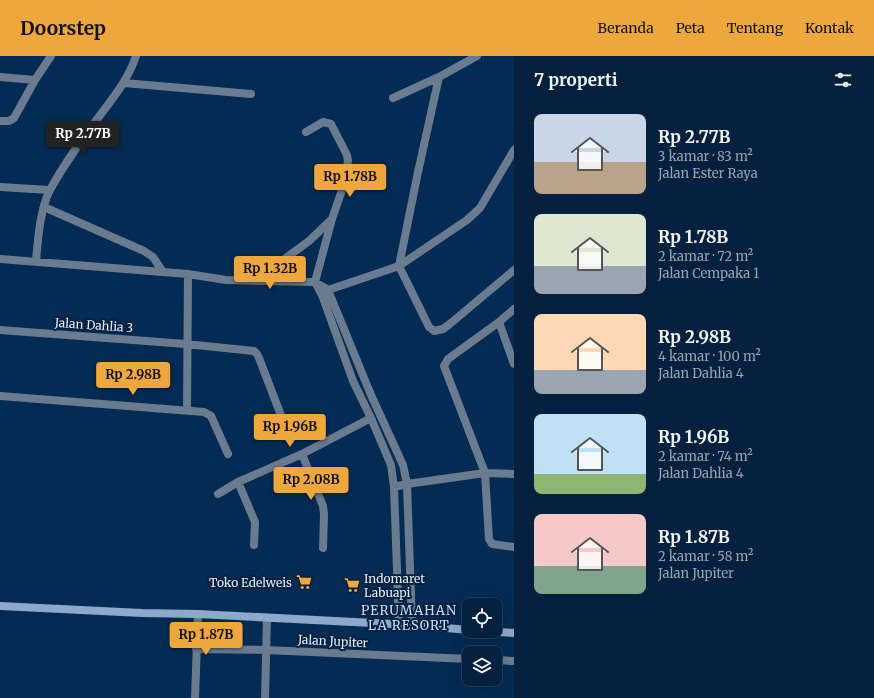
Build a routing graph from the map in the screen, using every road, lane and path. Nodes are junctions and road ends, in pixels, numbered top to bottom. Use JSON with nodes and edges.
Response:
{"nodes":[{"id":1,"x":51,"y":56,"type":"edge"},
{"id":2,"x":136,"y":56,"type":"edge"},
{"id":3,"x":477,"y":56,"type":"edge"},
{"id":4,"x":0,"y":77,"type":"edge"},
{"id":5,"x":439,"y":77,"type":"junction"},
{"id":6,"x":35,"y":80,"type":"junction"},
{"id":7,"x":124,"y":83,"type":"junction"},
{"id":8,"x":251,"y":94,"type":"dead end"},
{"id":9,"x":393,"y":98,"type":"dead end"},
{"id":10,"x":0,"y":121,"type":"edge"},
{"id":11,"x":306,"y":132,"type":"dead end"},
{"id":12,"x":514,"y":150,"type":"edge"},
{"id":13,"x":0,"y":187,"type":"edge"},
{"id":14,"x":50,"y":190,"type":"junction"},
{"id":15,"x":44,"y":207,"type":"junction"},
{"id":16,"x":332,"y":219,"type":"junction"},
{"id":17,"x":0,"y":259,"type":"edge"},
{"id":18,"x":36,"y":261,"type":"junction"},
{"id":19,"x":400,"y":266,"type":"junction"},
{"id":20,"x":514,"y":270,"type":"edge"},
{"id":21,"x":163,"y":272,"type":"junction"},
{"id":22,"x":188,"y":274,"type":"junction"},
{"id":23,"x":256,"y":280,"type":"junction"},
{"id":24,"x":315,"y":282,"type":"junction"},
{"id":25,"x":325,"y":292,"type":"junction"},
{"id":26,"x":514,"y":309,"type":"edge"},
{"id":27,"x":499,"y":322,"type":"junction"},
{"id":28,"x":0,"y":330,"type":"edge"},
{"id":29,"x":186,"y":344,"type":"junction"},
{"id":30,"x":514,"y":364,"type":"edge"},
{"id":31,"x":364,"y":376,"type":"junction"},
{"id":32,"x":353,"y":381,"type":"junction"},
{"id":33,"x":0,"y":396,"type":"edge"},
{"id":34,"x":187,"y":410,"type":"junction"},
{"id":35,"x":282,"y":418,"type":"dead end"},
{"id":36,"x":371,"y":418,"type":"junction"},
{"id":37,"x":228,"y":454,"type":"dead end"},
{"id":38,"x":302,"y":454,"type":"junction"},
{"id":39,"x":485,"y":473,"type":"junction"},
{"id":40,"x":514,"y":474,"type":"edge"},
{"id":41,"x":238,"y":482,"type":"junction"},
{"id":42,"x":407,"y":484,"type":"junction"},
{"id":43,"x":394,"y":487,"type":"junction"},
{"id":44,"x":218,"y":494,"type":"dead end"},
{"id":45,"x":254,"y":545,"type":"dead end"},
{"id":46,"x":514,"y":547,"type":"edge"},
{"id":47,"x":323,"y":548,"type":"dead end"},
{"id":48,"x":0,"y":606,"type":"edge"},
{"id":49,"x":198,"y":614,"type":"junction"},
{"id":50,"x":267,"y":618,"type":"junction"},
{"id":51,"x":400,"y":625,"type":"junction"},
{"id":52,"x":412,"y":625,"type":"junction"},
{"id":53,"x":462,"y":629,"type":"edge"},
{"id":54,"x":502,"y":632,"type":"edge"},
{"id":55,"x":514,"y":633,"type":"edge"},
{"id":56,"x":196,"y":649,"type":"junction"},
{"id":57,"x":266,"y":650,"type":"junction"},
{"id":58,"x":462,"y":659,"type":"edge"},
{"id":59,"x":502,"y":660,"type":"edge"},
{"id":60,"x":514,"y":661,"type":"edge"},
{"id":61,"x":195,"y":698,"type":"edge"},
{"id":62,"x":264,"y":698,"type":"edge"}],
"edges":[{"from":1,"to":6,"type":"street"},
{"from":2,"to":7,"type":"street"},
{"from":3,"to":5,"type":"street"},
{"from":4,"to":6,"type":"street"},
{"from":5,"to":9,"type":"street"},
{"from":5,"to":19,"type":"street"},
{"from":6,"to":10,"type":"street"},
{"from":7,"to":8,"type":"street"},
{"from":7,"to":14,"type":"street"},
{"from":11,"to":16,"type":"street"},
{"from":12,"to":19,"type":"street"},
{"from":13,"to":14,"type":"street"},
{"from":14,"to":15,"type":"street"},
{"from":15,"to":18,"type":"street"},
{"from":15,"to":21,"type":"street"},
{"from":16,"to":23,"type":"street"},
{"from":16,"to":24,"type":"street"},
{"from":17,"to":18,"type":"street"},
{"from":18,"to":21,"type":"street"},
{"from":19,"to":20,"type":"street"},
{"from":19,"to":25,"type":"street"},
{"from":21,"to":22,"type":"street"},
{"from":22,"to":23,"type":"street"},
{"from":22,"to":29,"type":"street"},
{"from":23,"to":24,"type":"street"},
{"from":24,"to":25,"type":"street"},
{"from":25,"to":31,"type":"street"},
{"from":25,"to":32,"type":"street"},
{"from":26,"to":27,"type":"street"},
{"from":27,"to":30,"type":"street"},
{"from":27,"to":39,"type":"street"},
{"from":28,"to":29,"type":"street","name":"Jalan Dahlia 3"},
{"from":29,"to":34,"type":"street"},
{"from":29,"to":35,"type":"street","name":"Jalan Dahlia 3"},
{"from":31,"to":32,"type":"street"},
{"from":31,"to":42,"type":"street"},
{"from":32,"to":36,"type":"street"},
{"from":33,"to":34,"type":"street"},
{"from":34,"to":37,"type":"street"},
{"from":36,"to":38,"type":"street"},
{"from":36,"to":43,"type":"street"},
{"from":38,"to":41,"type":"street"},
{"from":38,"to":47,"type":"street"},
{"from":39,"to":40,"type":"street"},
{"from":39,"to":42,"type":"street"},
{"from":39,"to":46,"type":"street"},
{"from":41,"to":44,"type":"street"},
{"from":41,"to":45,"type":"street"},
{"from":42,"to":43,"type":"street"},
{"from":42,"to":52,"type":"street"},
{"from":43,"to":51,"type":"street"},
{"from":48,"to":49,"type":"street"},
{"from":49,"to":50,"type":"street"},
{"from":49,"to":56,"type":"street"},
{"from":50,"to":51,"type":"street"},
{"from":50,"to":57,"type":"street"},
{"from":51,"to":52,"type":"street"},
{"from":52,"to":53,"type":"street"},
{"from":54,"to":55,"type":"street"},
{"from":56,"to":57,"type":"street","name":"Jalan Jupiter"},
{"from":56,"to":61,"type":"street"},
{"from":57,"to":58,"type":"street","name":"Jalan Jupiter"},
{"from":57,"to":62,"type":"street"},
{"from":59,"to":60,"type":"street"}]}
